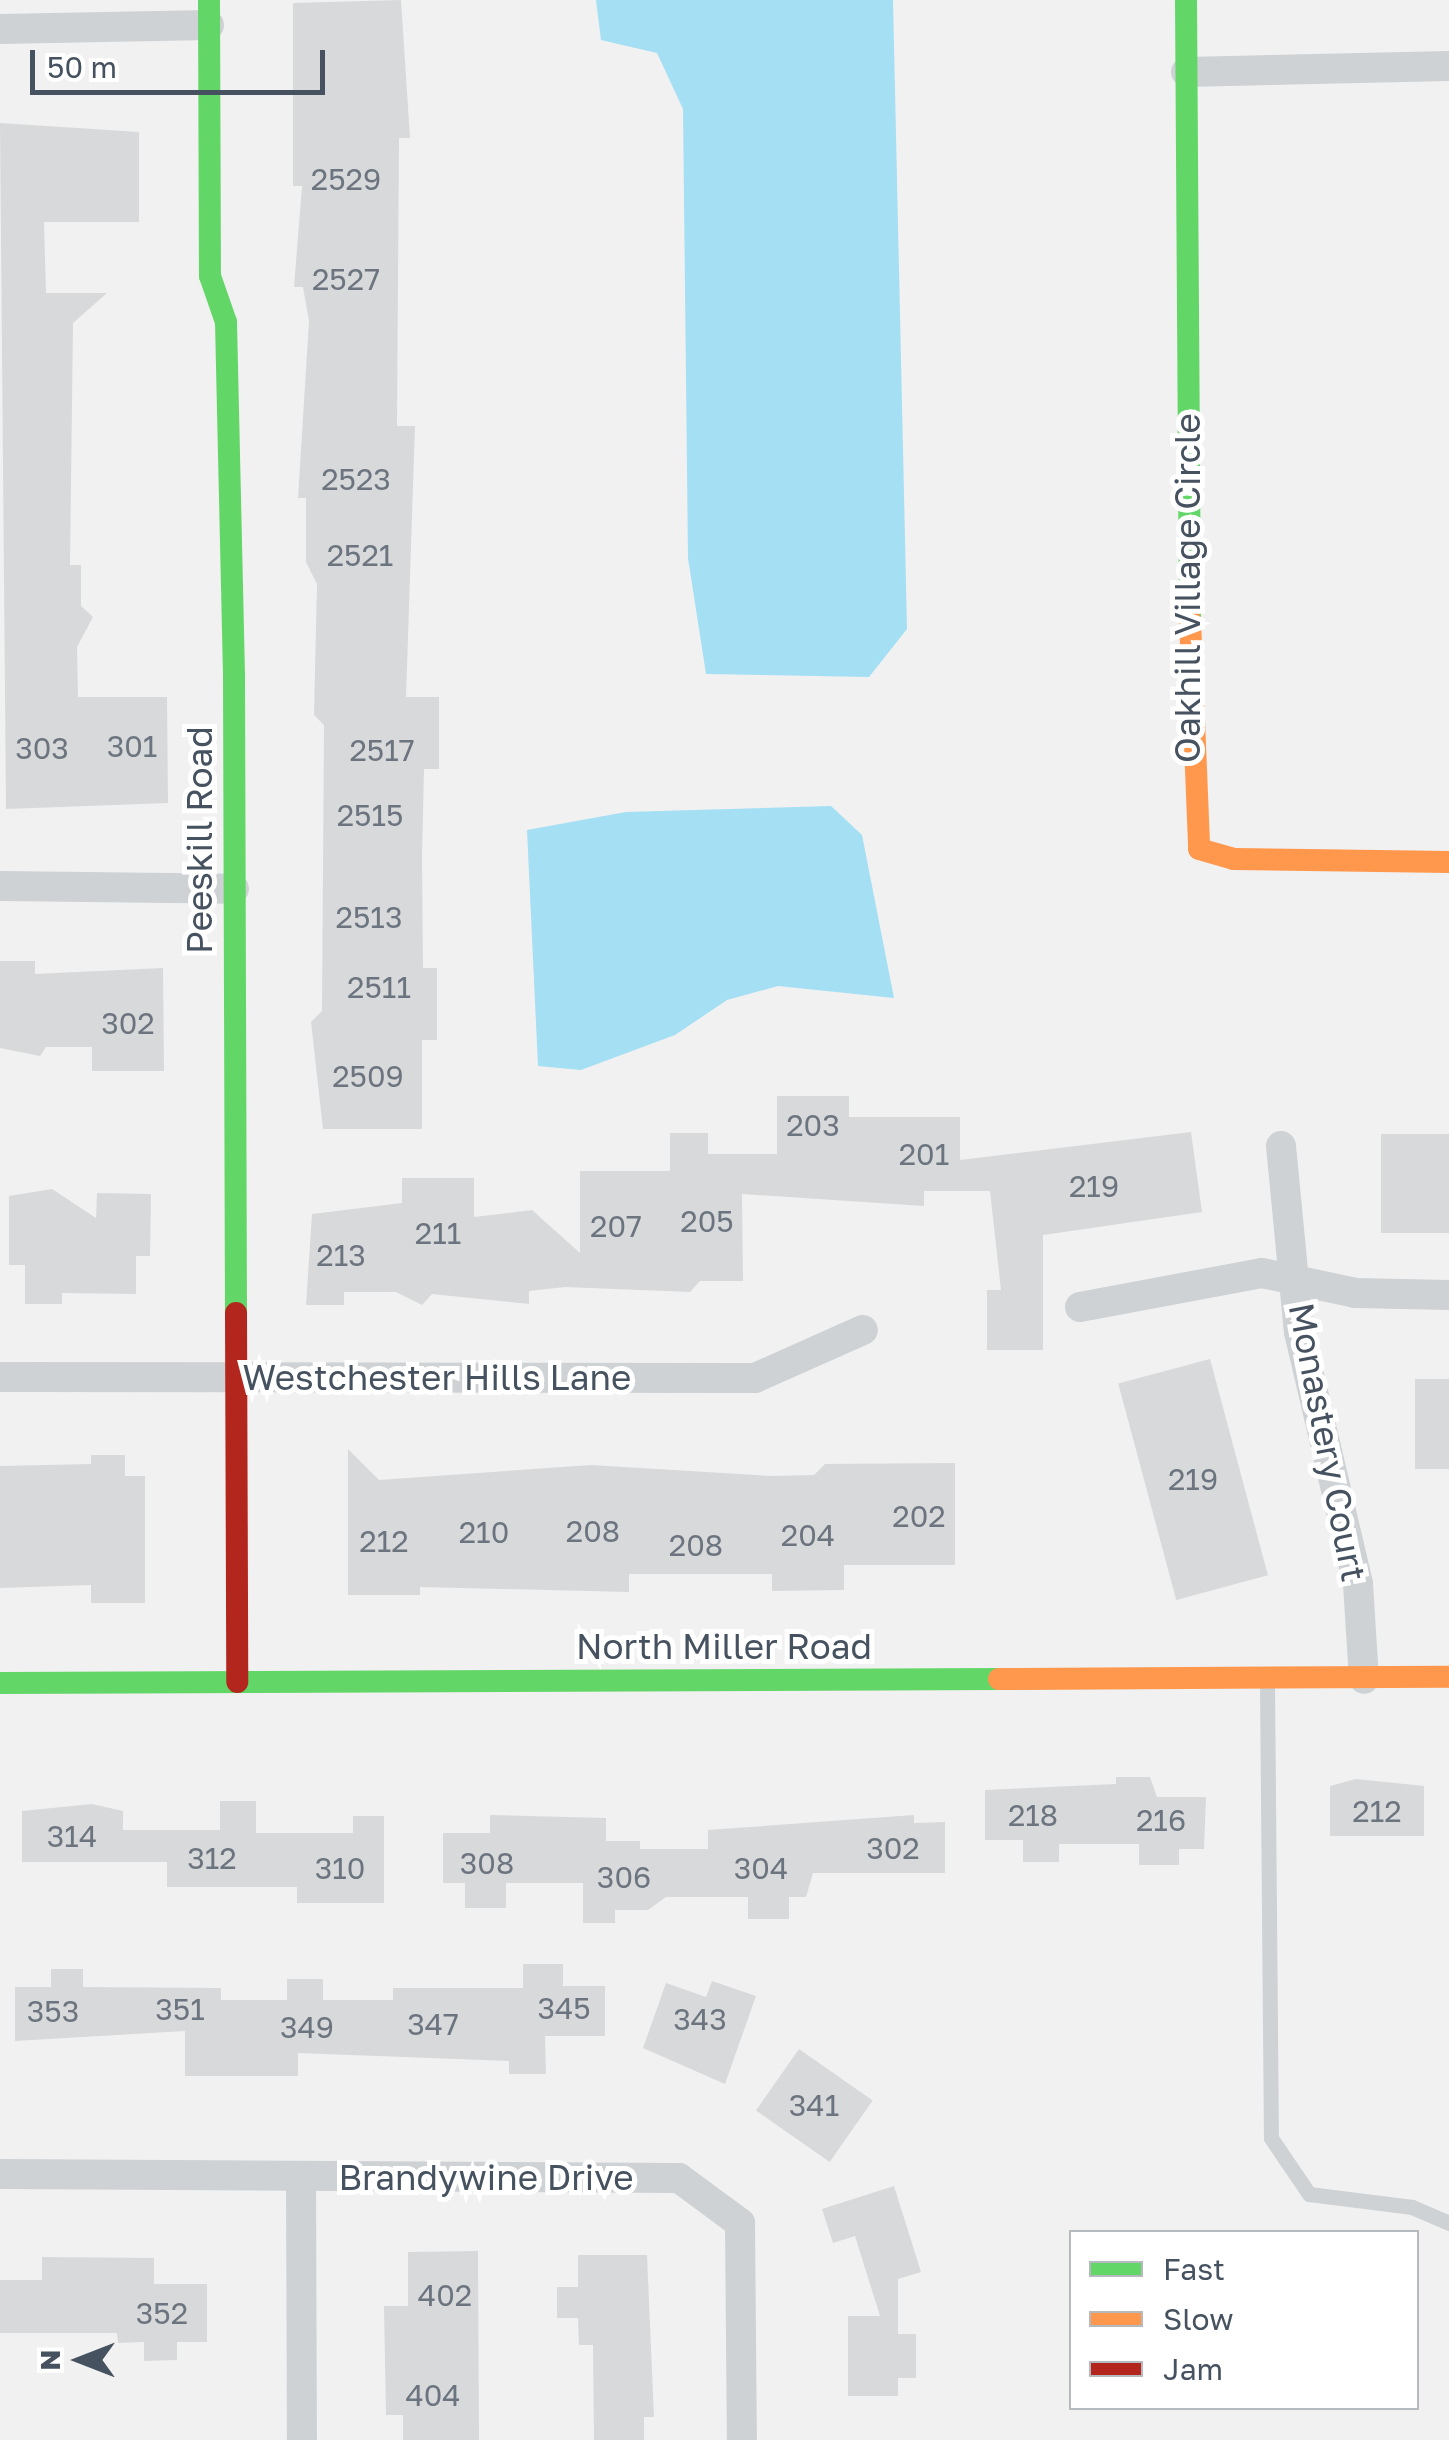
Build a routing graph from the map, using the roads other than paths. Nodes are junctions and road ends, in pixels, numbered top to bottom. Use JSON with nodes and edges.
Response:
{"nodes":[{"id":1,"x":1186,"y":0,"type":"edge"},
{"id":2,"x":209,"y":13,"type":"edge"},
{"id":3,"x":0,"y":29,"type":"edge"},
{"id":4,"x":1449,"y":66,"type":"edge"},
{"id":5,"x":1186,"y":72,"type":"junction"},
{"id":6,"x":1449,"y":862,"type":"edge"},
{"id":7,"x":0,"y":886,"type":"edge"},
{"id":8,"x":234,"y":889,"type":"junction"},
{"id":9,"x":1281,"y":1146,"type":"dead end"},
{"id":10,"x":1298,"y":1280,"type":"junction"},
{"id":11,"x":1449,"y":1295,"type":"edge"},
{"id":12,"x":1080,"y":1307,"type":"dead end"},
{"id":13,"x":864,"y":1330,"type":"dead end"},
{"id":14,"x":0,"y":1377,"type":"edge"},
{"id":15,"x":238,"y":1377,"type":"junction"},
{"id":16,"x":1449,"y":1678,"type":"edge"},
{"id":17,"x":1267,"y":1679,"type":"junction"},
{"id":18,"x":1364,"y":1679,"type":"junction"},
{"id":19,"x":0,"y":1682,"type":"edge"},
{"id":20,"x":238,"y":1682,"type":"junction"},
{"id":21,"x":0,"y":2174,"type":"edge"},
{"id":22,"x":301,"y":2176,"type":"junction"},
{"id":23,"x":1449,"y":2223,"type":"edge"},
{"id":24,"x":302,"y":2440,"type":"edge"},
{"id":25,"x":742,"y":2440,"type":"edge"}],
"edges":[{"from":1,"to":5,"type":"street","name":"Oakhill Village Circle"},
{"from":2,"to":3,"type":"street"},
{"from":2,"to":8,"type":"street","name":"Peeskill Road"},
{"from":4,"to":5,"type":"street"},
{"from":5,"to":6,"type":"street","name":"Oakhill Village Circle"},
{"from":7,"to":8,"type":"street"},
{"from":8,"to":15,"type":"street","name":"Peeskill Road"},
{"from":9,"to":10,"type":"street","name":"Monastery Court"},
{"from":10,"to":11,"type":"street"},
{"from":10,"to":12,"type":"street"},
{"from":10,"to":18,"type":"street","name":"Monastery Court"},
{"from":13,"to":15,"type":"street","name":"Westchester Hills Lane"},
{"from":14,"to":15,"type":"street","name":"Westchester Hills Lane"},
{"from":15,"to":20,"type":"street","name":"Peeskill Road"},
{"from":16,"to":18,"type":"street","name":"North Miller Road"},
{"from":17,"to":18,"type":"street","name":"North Miller Road"},
{"from":17,"to":20,"type":"street","name":"North Miller Road"},
{"from":17,"to":23,"type":"lane"},
{"from":19,"to":20,"type":"street","name":"North Miller Road"},
{"from":21,"to":22,"type":"street","name":"Brandywine Drive"},
{"from":22,"to":24,"type":"street"},
{"from":22,"to":25,"type":"street","name":"Brandywine Drive"}]}
